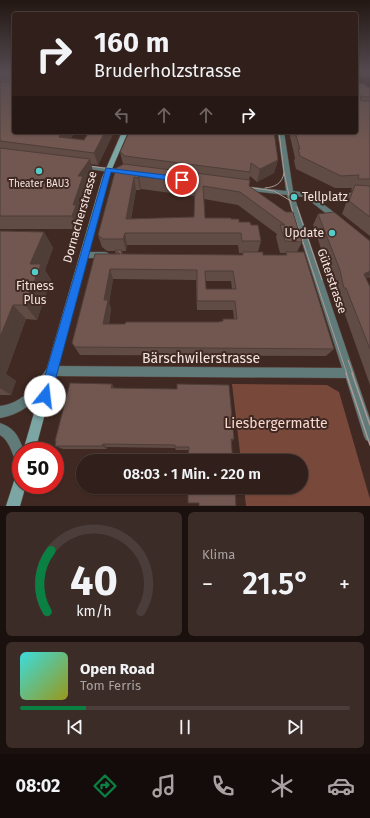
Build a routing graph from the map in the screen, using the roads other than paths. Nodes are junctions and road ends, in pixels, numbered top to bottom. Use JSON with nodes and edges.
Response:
{"nodes":[{"id":1,"x":124,"y":134,"type":"edge"},
{"id":2,"x":281,"y":134,"type":"edge"},
{"id":3,"x":76,"y":166,"type":"edge"},
{"id":4,"x":108,"y":170,"type":"junction"},
{"id":5,"x":136,"y":174,"type":"edge"},
{"id":6,"x":235,"y":187,"type":"edge"},
{"id":7,"x":290,"y":194,"type":"junction"},
{"id":8,"x":307,"y":195,"type":"junction"},
{"id":9,"x":370,"y":195,"type":"edge"},
{"id":10,"x":342,"y":223,"type":"edge"},
{"id":11,"x":84,"y":255,"type":"junction"},
{"id":12,"x":115,"y":255,"type":"edge"},
{"id":13,"x":52,"y":371,"type":"junction"},
{"id":14,"x":349,"y":373,"type":"junction"},
{"id":15,"x":0,"y":412,"type":"edge"},
{"id":16,"x":0,"y":429,"type":"edge"},
{"id":17,"x":370,"y":436,"type":"edge"},
{"id":18,"x":15,"y":442,"type":"edge"},
{"id":19,"x":32,"y":442,"type":"edge"},
{"id":20,"x":17,"y":494,"type":"edge"},
{"id":21,"x":13,"y":506,"type":"edge"}],
"edges":[{"from":1,"to":4,"type":"main road","name":"Dornacherstrasse"},
{"from":2,"to":7,"type":"street","name":"Güterstrasse"},
{"from":3,"to":4,"type":"street"},
{"from":4,"to":5,"type":"street"},
{"from":4,"to":11,"type":"main road","name":"Dornacherstrasse"},
{"from":6,"to":7,"type":"street"},
{"from":7,"to":8,"type":"street"},
{"from":7,"to":14,"type":"street","name":"Güterstrasse"},
{"from":8,"to":9,"type":"street"},
{"from":8,"to":10,"type":"street"},
{"from":11,"to":12,"type":"street"},
{"from":11,"to":13,"type":"main road","name":"Dornacherstrasse"},
{"from":13,"to":14,"type":"street","name":"Bärschwilerstrasse"},
{"from":13,"to":15,"type":"street"},
{"from":13,"to":19,"type":"main road","name":"Dornacherstrasse"},
{"from":14,"to":17,"type":"street","name":"Güterstrasse"},
{"from":16,"to":18,"type":"street"},
{"from":20,"to":21,"type":"main road"}]}
